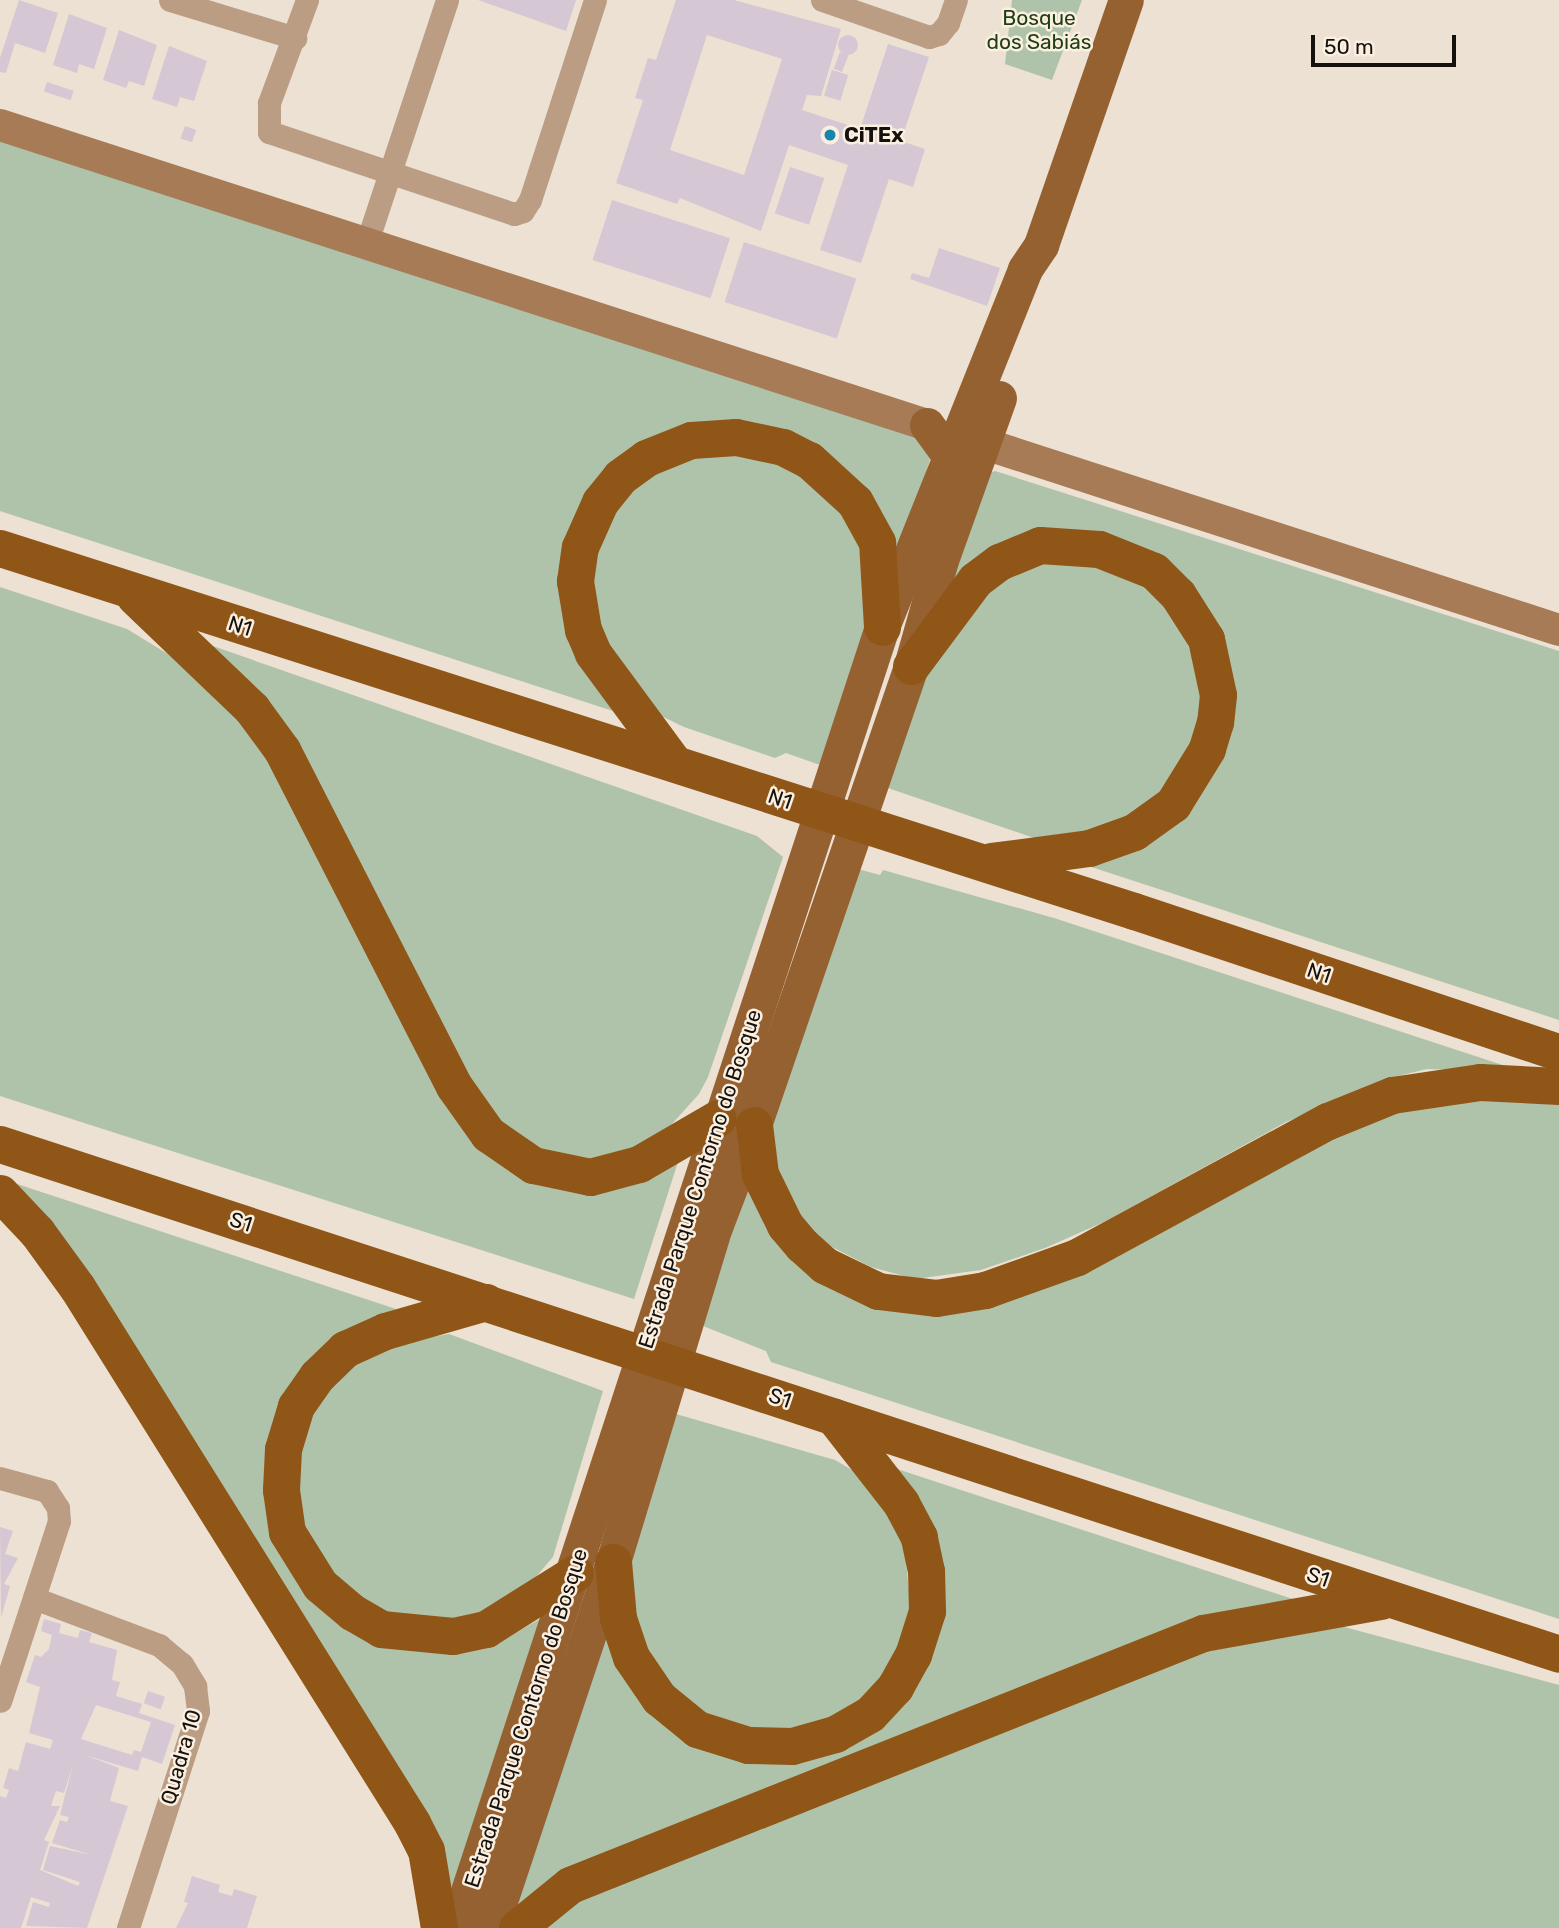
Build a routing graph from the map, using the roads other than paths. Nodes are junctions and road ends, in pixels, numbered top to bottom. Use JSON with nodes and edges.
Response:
{"nodes":[{"id":1,"x":170,"y":0,"type":"edge"},
{"id":2,"x":307,"y":0,"type":"edge"},
{"id":3,"x":447,"y":0,"type":"edge"},
{"id":4,"x":595,"y":0,"type":"edge"},
{"id":5,"x":822,"y":0,"type":"edge"},
{"id":6,"x":956,"y":0,"type":"edge"},
{"id":7,"x":1126,"y":0,"type":"edge"},
{"id":8,"x":295,"y":38,"type":"junction"},
{"id":9,"x":0,"y":125,"type":"edge"},
{"id":10,"x":389,"y":174,"type":"junction"},
{"id":11,"x":366,"y":245,"type":"junction"},
{"id":12,"x":1041,"y":245,"type":"junction"},
{"id":13,"x":927,"y":425,"type":"joint"},
{"id":14,"x":970,"y":444,"type":"junction"},
{"id":15,"x":0,"y":548,"type":"edge"},
{"id":16,"x":127,"y":590,"type":"junction"},
{"id":17,"x":882,"y":627,"type":"junction"},
{"id":18,"x":1559,"y":630,"type":"edge"},
{"id":19,"x":911,"y":666,"type":"junction"},
{"id":20,"x":674,"y":763,"type":"junction"},
{"id":21,"x":979,"y":862,"type":"junction"},
{"id":22,"x":1559,"y":1052,"type":"edge"},
{"id":23,"x":1559,"y":1086,"type":"edge"},
{"id":24,"x":718,"y":1118,"type":"junction"},
{"id":25,"x":754,"y":1125,"type":"junction"},
{"id":26,"x":0,"y":1144,"type":"edge"},
{"id":27,"x":0,"y":1193,"type":"edge"},
{"id":28,"x":486,"y":1302,"type":"junction"},
{"id":29,"x":833,"y":1416,"type":"junction"},
{"id":30,"x":0,"y":1478,"type":"edge"},
{"id":31,"x":613,"y":1562,"type":"junction"},
{"id":32,"x":575,"y":1573,"type":"junction"},
{"id":33,"x":34,"y":1598,"type":"junction"},
{"id":34,"x":1388,"y":1600,"type":"junction"},
{"id":35,"x":1559,"y":1654,"type":"edge"},
{"id":36,"x":0,"y":1701,"type":"edge"},
{"id":37,"x":128,"y":1928,"type":"edge"},
{"id":38,"x":439,"y":1928,"type":"edge"},
{"id":39,"x":456,"y":1928,"type":"edge"},
{"id":40,"x":491,"y":1928,"type":"edge"},
{"id":41,"x":517,"y":1928,"type":"edge"}],
"edges":[{"from":1,"to":8,"type":"street"},
{"from":2,"to":8,"type":"street"},
{"from":3,"to":10,"type":"street"},
{"from":4,"to":10,"type":"street"},
{"from":5,"to":6,"type":"street"},
{"from":7,"to":12,"type":"main road"},
{"from":8,"to":10,"type":"street"},
{"from":9,"to":11,"type":"main road"},
{"from":10,"to":11,"type":"street"},
{"from":11,"to":13,"type":"main road"},
{"from":12,"to":14,"type":"main road"},
{"from":12,"to":14,"type":"main road"},
{"from":13,"to":14,"type":"main road"},
{"from":14,"to":17,"type":"main road","name":"Estrada Parque Contorno do Bosque"},
{"from":14,"to":18,"type":"main road"},
{"from":14,"to":19,"type":"main road","name":"Estrada Parque Contorno do Bosque"},
{"from":15,"to":16,"type":"highway","name":"N1"},
{"from":16,"to":20,"type":"highway","name":"N1"},
{"from":16,"to":24,"type":"highway"},
{"from":17,"to":20,"type":"highway"},
{"from":17,"to":24,"type":"main road","name":"Estrada Parque Contorno do Bosque"},
{"from":19,"to":21,"type":"highway"},
{"from":19,"to":25,"type":"main road","name":"Estrada Parque Contorno do Bosque"},
{"from":20,"to":21,"type":"highway","name":"N1"},
{"from":21,"to":22,"type":"highway","name":"N1"},
{"from":23,"to":25,"type":"highway"},
{"from":24,"to":32,"type":"main road","name":"Estrada Parque Contorno do Bosque"},
{"from":25,"to":31,"type":"main road","name":"Estrada Parque Contorno do Bosque"},
{"from":26,"to":28,"type":"highway","name":"S1"},
{"from":27,"to":38,"type":"highway"},
{"from":28,"to":29,"type":"highway","name":"S1"},
{"from":28,"to":32,"type":"highway"},
{"from":29,"to":31,"type":"highway"},
{"from":29,"to":34,"type":"highway","name":"S1"},
{"from":30,"to":33,"type":"street"},
{"from":31,"to":40,"type":"main road","name":"Estrada Parque Contorno do Bosque"},
{"from":32,"to":39,"type":"main road","name":"Estrada Parque Contorno do Bosque"},
{"from":33,"to":36,"type":"street"},
{"from":33,"to":37,"type":"street","name":"Quadra 10"},
{"from":34,"to":35,"type":"highway","name":"S1"},
{"from":34,"to":41,"type":"highway"}]}
